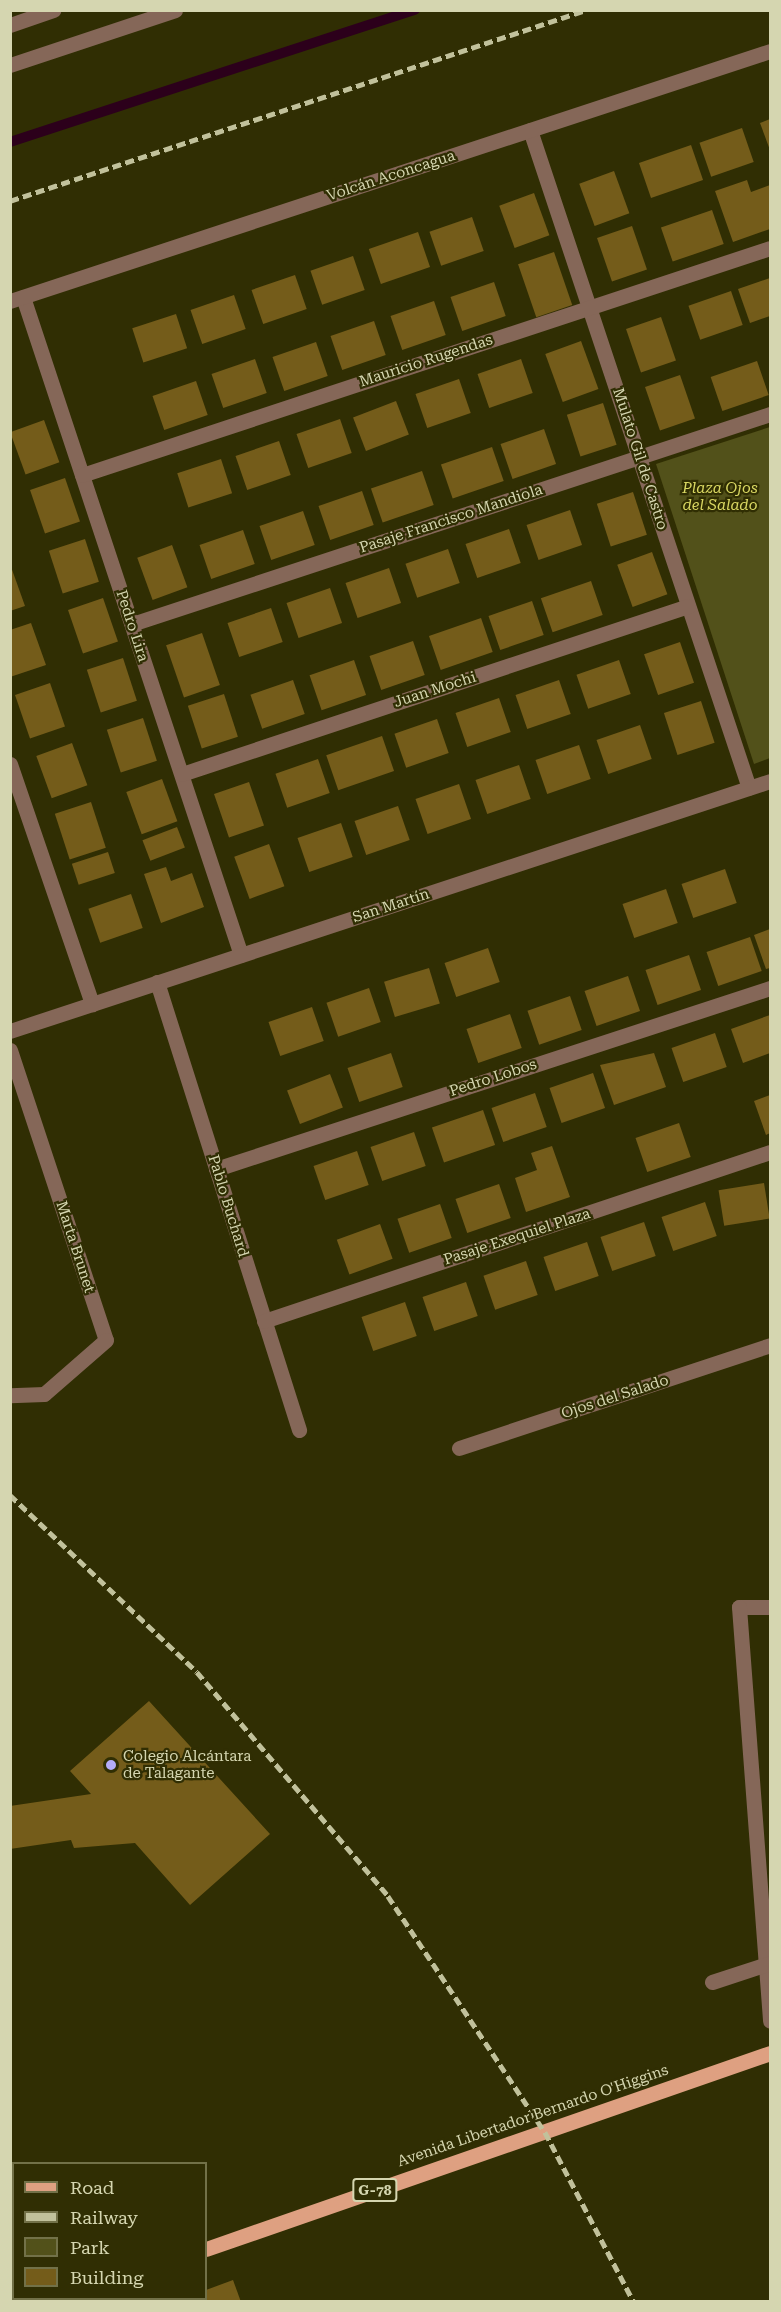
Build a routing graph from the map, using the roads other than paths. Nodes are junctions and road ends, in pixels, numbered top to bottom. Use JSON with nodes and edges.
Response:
{"nodes":[{"id":1,"x":53,"y":10,"type":"edge"},
{"id":2,"x":176,"y":10,"type":"edge"},
{"id":3,"x":30,"y":14,"type":"edge"},
{"id":4,"x":10,"y":25,"type":"edge"},
{"id":5,"x":771,"y":51,"type":"edge"},
{"id":6,"x":10,"y":65,"type":"edge"},
{"id":7,"x":530,"y":130,"type":"junction"},
{"id":8,"x":771,"y":248,"type":"edge"},
{"id":9,"x":17,"y":299,"type":"edge"},
{"id":10,"x":589,"y":308,"type":"junction"},
{"id":11,"x":771,"y":414,"type":"edge"},
{"id":12,"x":639,"y":457,"type":"junction"},
{"id":13,"x":82,"y":475,"type":"junction"},
{"id":14,"x":688,"y":606,"type":"junction"},
{"id":15,"x":132,"y":624,"type":"junction"},
{"id":16,"x":10,"y":764,"type":"edge"},
{"id":17,"x":182,"y":774,"type":"junction"},
{"id":18,"x":771,"y":781,"type":"edge"},
{"id":19,"x":749,"y":788,"type":"junction"},
{"id":20,"x":241,"y":955,"type":"junction"},
{"id":21,"x":157,"y":982,"type":"junction"},
{"id":22,"x":771,"y":988,"type":"edge"},
{"id":23,"x":92,"y":1004,"type":"junction"},
{"id":24,"x":10,"y":1031,"type":"edge"},
{"id":25,"x":10,"y":1050,"type":"edge"},
{"id":26,"x":771,"y":1152,"type":"edge"},
{"id":27,"x":216,"y":1169,"type":"junction"},
{"id":28,"x":264,"y":1321,"type":"junction"},
{"id":29,"x":771,"y":1345,"type":"edge"},
{"id":30,"x":13,"y":1397,"type":"edge"},
{"id":31,"x":299,"y":1430,"type":"dead end"},
{"id":32,"x":459,"y":1448,"type":"dead end"},
{"id":33,"x":771,"y":1607,"type":"edge"},
{"id":34,"x":770,"y":1963,"type":"edge"},
{"id":35,"x":712,"y":1982,"type":"dead end"},
{"id":36,"x":771,"y":2021,"type":"edge"},
{"id":37,"x":771,"y":2053,"type":"edge"},
{"id":38,"x":207,"y":2249,"type":"edge"}],
"edges":[{"from":1,"to":3,"type":"street"},
{"from":2,"to":6,"type":"street"},
{"from":3,"to":4,"type":"street"},
{"from":5,"to":7,"type":"street","name":"Volcán Aconcagua"},
{"from":7,"to":9,"type":"street","name":"Volcán Aconcagua"},
{"from":7,"to":10,"type":"street","name":"Mulato Gil de Castro"},
{"from":8,"to":10,"type":"street","name":"Mauricio Rugendas"},
{"from":9,"to":13,"type":"street","name":"Pedro Lira"},
{"from":10,"to":12,"type":"street","name":"Mulato Gil de Castro"},
{"from":10,"to":13,"type":"street","name":"Mauricio Rugendas"},
{"from":11,"to":12,"type":"street","name":"Pasaje Francisco Mandiola"},
{"from":12,"to":14,"type":"street","name":"Mulato Gil de Castro"},
{"from":12,"to":15,"type":"street","name":"Pasaje Francisco Mandiola"},
{"from":13,"to":15,"type":"street","name":"Pedro Lira"},
{"from":14,"to":17,"type":"street","name":"Juan Mochi"},
{"from":14,"to":19,"type":"street","name":"Mulato Gil de Castro"},
{"from":15,"to":17,"type":"street","name":"Pedro Lira"},
{"from":16,"to":23,"type":"street"},
{"from":17,"to":20,"type":"street","name":"Pedro Lira"},
{"from":18,"to":19,"type":"street","name":"San Martín"},
{"from":19,"to":20,"type":"street","name":"San Martín"},
{"from":20,"to":21,"type":"street","name":"San Martín"},
{"from":21,"to":23,"type":"street","name":"San Martín"},
{"from":21,"to":27,"type":"street","name":"Pablo Buchard"},
{"from":22,"to":27,"type":"street","name":"Pedro Lobos"},
{"from":23,"to":24,"type":"street","name":"San Martín"},
{"from":25,"to":30,"type":"street","name":"Marta Brunet"},
{"from":26,"to":28,"type":"street","name":"Pasaje Exequiel Plaza"},
{"from":27,"to":28,"type":"street","name":"Pablo Buchard"},
{"from":28,"to":31,"type":"street","name":"Pablo Buchard"},
{"from":29,"to":32,"type":"street","name":"Ojos del Salado"},
{"from":33,"to":34,"type":"street"},
{"from":34,"to":35,"type":"street"},
{"from":34,"to":36,"type":"street"},
{"from":37,"to":38,"type":"main road","name":"Avenida Libertador Bernardo O'Higgins","number":"G-78"}]}
